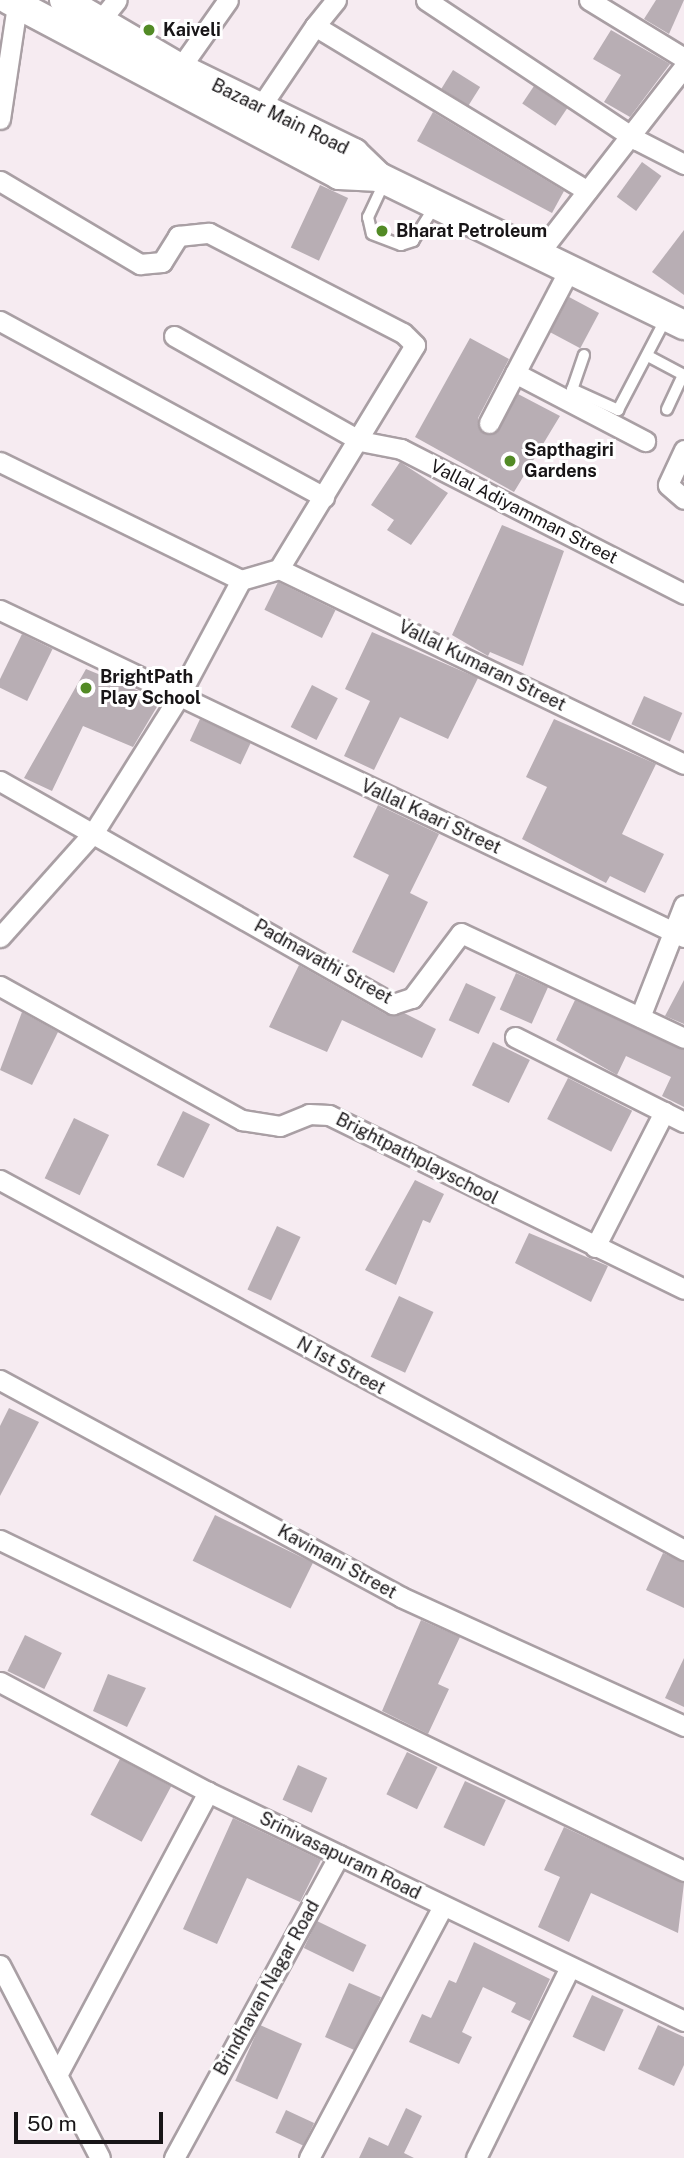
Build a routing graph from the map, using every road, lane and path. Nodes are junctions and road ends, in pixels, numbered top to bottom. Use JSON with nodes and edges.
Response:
{"nodes":[{"id":1,"x":64,"y":0,"type":"edge"},
{"id":2,"x":117,"y":0,"type":"edge"},
{"id":3,"x":228,"y":0,"type":"edge"},
{"id":4,"x":336,"y":0,"type":"edge"},
{"id":5,"x":426,"y":0,"type":"edge"},
{"id":6,"x":589,"y":0,"type":"edge"},
{"id":7,"x":13,"y":2,"type":"edge"},
{"id":8,"x":99,"y":22,"type":"junction"},
{"id":9,"x":315,"y":26,"type":"junction"},
{"id":10,"x":684,"y":58,"type":"edge"},
{"id":11,"x":684,"y":67,"type":"edge"},
{"id":12,"x":180,"y":68,"type":"junction"},
{"id":13,"x":259,"y":109,"type":"junction"},
{"id":14,"x":0,"y":119,"type":"edge"},
{"id":15,"x":630,"y":135,"type":"junction"},
{"id":16,"x":684,"y":164,"type":"edge"},
{"id":17,"x":382,"y":178,"type":"junction"},
{"id":18,"x":0,"y":181,"type":"edge"},
{"id":19,"x":587,"y":191,"type":"junction"},
{"id":20,"x":436,"y":204,"type":"junction"},
{"id":21,"x":539,"y":253,"type":"junction"},
{"id":22,"x":570,"y":268,"type":"junction"},
{"id":23,"x":0,"y":321,"type":"edge"},
{"id":24,"x":676,"y":321,"type":"edge"},
{"id":25,"x":174,"y":336,"type":"dead end"},
{"id":26,"x":584,"y":355,"type":"dead end"},
{"id":27,"x":648,"y":356,"type":"junction"},
{"id":28,"x":515,"y":373,"type":"junction"},
{"id":29,"x":667,"y":410,"type":"dead end"},
{"id":30,"x":489,"y":423,"type":"dead end"},
{"id":31,"x":360,"y":441,"type":"junction"},
{"id":32,"x":645,"y":441,"type":"dead end"},
{"id":33,"x":684,"y":450,"type":"edge"},
{"id":34,"x":0,"y":462,"type":"edge"},
{"id":35,"x":324,"y":498,"type":"junction"},
{"id":36,"x":684,"y":499,"type":"edge"},
{"id":37,"x":279,"y":569,"type":"junction"},
{"id":38,"x":241,"y":580,"type":"junction"},
{"id":39,"x":684,"y":594,"type":"edge"},
{"id":40,"x":0,"y":610,"type":"edge"},
{"id":41,"x":178,"y":698,"type":"junction"},
{"id":42,"x":684,"y":764,"type":"edge"},
{"id":43,"x":0,"y":781,"type":"edge"},
{"id":44,"x":94,"y":832,"type":"junction"},
{"id":45,"x":684,"y":905,"type":"edge"},
{"id":46,"x":679,"y":934,"type":"edge"},
{"id":47,"x":0,"y":937,"type":"edge"},
{"id":48,"x":0,"y":986,"type":"edge"},
{"id":49,"x":640,"y":1017,"type":"junction"},
{"id":50,"x":515,"y":1037,"type":"dead end"},
{"id":51,"x":684,"y":1038,"type":"edge"},
{"id":52,"x":664,"y":1112,"type":"junction"},
{"id":53,"x":684,"y":1122,"type":"edge"},
{"id":54,"x":0,"y":1180,"type":"edge"},
{"id":55,"x":595,"y":1247,"type":"junction"},
{"id":56,"x":684,"y":1290,"type":"edge"},
{"id":57,"x":0,"y":1380,"type":"edge"},
{"id":58,"x":0,"y":1540,"type":"edge"},
{"id":59,"x":684,"y":1550,"type":"edge"},
{"id":60,"x":0,"y":1682,"type":"edge"},
{"id":61,"x":684,"y":1726,"type":"edge"},
{"id":62,"x":208,"y":1792,"type":"junction"},
{"id":63,"x":339,"y":1856,"type":"junction"},
{"id":64,"x":684,"y":1871,"type":"edge"},
{"id":65,"x":443,"y":1906,"type":"junction"},
{"id":66,"x":0,"y":1965,"type":"edge"},
{"id":67,"x":570,"y":1968,"type":"junction"},
{"id":68,"x":684,"y":2021,"type":"edge"},
{"id":69,"x":57,"y":2074,"type":"junction"},
{"id":70,"x":100,"y":2158,"type":"edge"},
{"id":71,"x":174,"y":2158,"type":"edge"},
{"id":72,"x":309,"y":2158,"type":"edge"},
{"id":73,"x":476,"y":2158,"type":"edge"}],
"edges":[{"from":1,"to":8,"type":"main road","name":"Bazaar Main Road"},
{"from":2,"to":8,"type":"street"},
{"from":3,"to":12,"type":"street"},
{"from":4,"to":9,"type":"street"},
{"from":5,"to":15,"type":"street"},
{"from":6,"to":10,"type":"street"},
{"from":7,"to":14,"type":"street"},
{"from":7,"to":17,"type":"main road"},
{"from":8,"to":12,"type":"main road","name":"Bazaar Main Road"},
{"from":9,"to":13,"type":"street"},
{"from":9,"to":19,"type":"street"},
{"from":11,"to":15,"type":"street"},
{"from":12,"to":13,"type":"main road","name":"Bazaar Main Road"},
{"from":13,"to":17,"type":"main road","name":"Bazaar Main Road"},
{"from":15,"to":16,"type":"street"},
{"from":15,"to":19,"type":"street"},
{"from":17,"to":20,"type":"main road","name":"Bazaar Main Road"},
{"from":17,"to":20,"type":"lane"},
{"from":18,"to":31,"type":"street"},
{"from":19,"to":21,"type":"street"},
{"from":20,"to":21,"type":"main road","name":"Bazaar Main Road"},
{"from":21,"to":22,"type":"main road","name":"Bazaar Main Road"},
{"from":22,"to":24,"type":"main road","name":"Bazaar Main Road"},
{"from":22,"to":28,"type":"street"},
{"from":23,"to":35,"type":"street"},
{"from":24,"to":27,"type":"lane"},
{"from":25,"to":31,"type":"street","name":"Vallal Adiyamman Street"},
{"from":26,"to":27,"type":"lane"},
{"from":27,"to":29,"type":"lane"},
{"from":28,"to":30,"type":"street"},
{"from":28,"to":32,"type":"street"},
{"from":31,"to":35,"type":"street"},
{"from":31,"to":39,"type":"street","name":"Vallal Adiyamman Street"},
{"from":33,"to":36,"type":"street"},
{"from":34,"to":38,"type":"street"},
{"from":35,"to":37,"type":"street"},
{"from":37,"to":38,"type":"street"},
{"from":37,"to":42,"type":"street","name":"Vallal Kumaran Street"},
{"from":38,"to":41,"type":"street"},
{"from":40,"to":41,"type":"street","name":"Vallal Kaari Street"},
{"from":41,"to":44,"type":"street"},
{"from":41,"to":46,"type":"street","name":"Vallal Kaari Street"},
{"from":43,"to":44,"type":"street"},
{"from":44,"to":47,"type":"street"},
{"from":44,"to":49,"type":"street","name":"Padmavathi Street"},
{"from":45,"to":46,"type":"street"},
{"from":46,"to":49,"type":"street"},
{"from":48,"to":55,"type":"street","name":"Brightpathplayschool"},
{"from":49,"to":51,"type":"street","name":"Padmavathi Street"},
{"from":50,"to":52,"type":"street"},
{"from":52,"to":53,"type":"street"},
{"from":52,"to":55,"type":"street"},
{"from":54,"to":59,"type":"street","name":"N 1st Street"},
{"from":55,"to":56,"type":"street","name":"Brightpathplayschool"},
{"from":57,"to":61,"type":"street","name":"Kavimani Street"},
{"from":58,"to":64,"type":"street"},
{"from":60,"to":62,"type":"street","name":"Srinivasapuram Road"},
{"from":62,"to":63,"type":"street","name":"Srinivasapuram Road"},
{"from":62,"to":69,"type":"street"},
{"from":63,"to":65,"type":"street","name":"Srinivasapuram Road"},
{"from":63,"to":71,"type":"street","name":"Brindhavan Nagar Road"},
{"from":65,"to":67,"type":"street","name":"Srinivasapuram Road"},
{"from":65,"to":72,"type":"street"},
{"from":66,"to":69,"type":"street"},
{"from":67,"to":68,"type":"street","name":"Srinivasapuram Road"},
{"from":67,"to":73,"type":"street"},
{"from":69,"to":70,"type":"street"}]}
